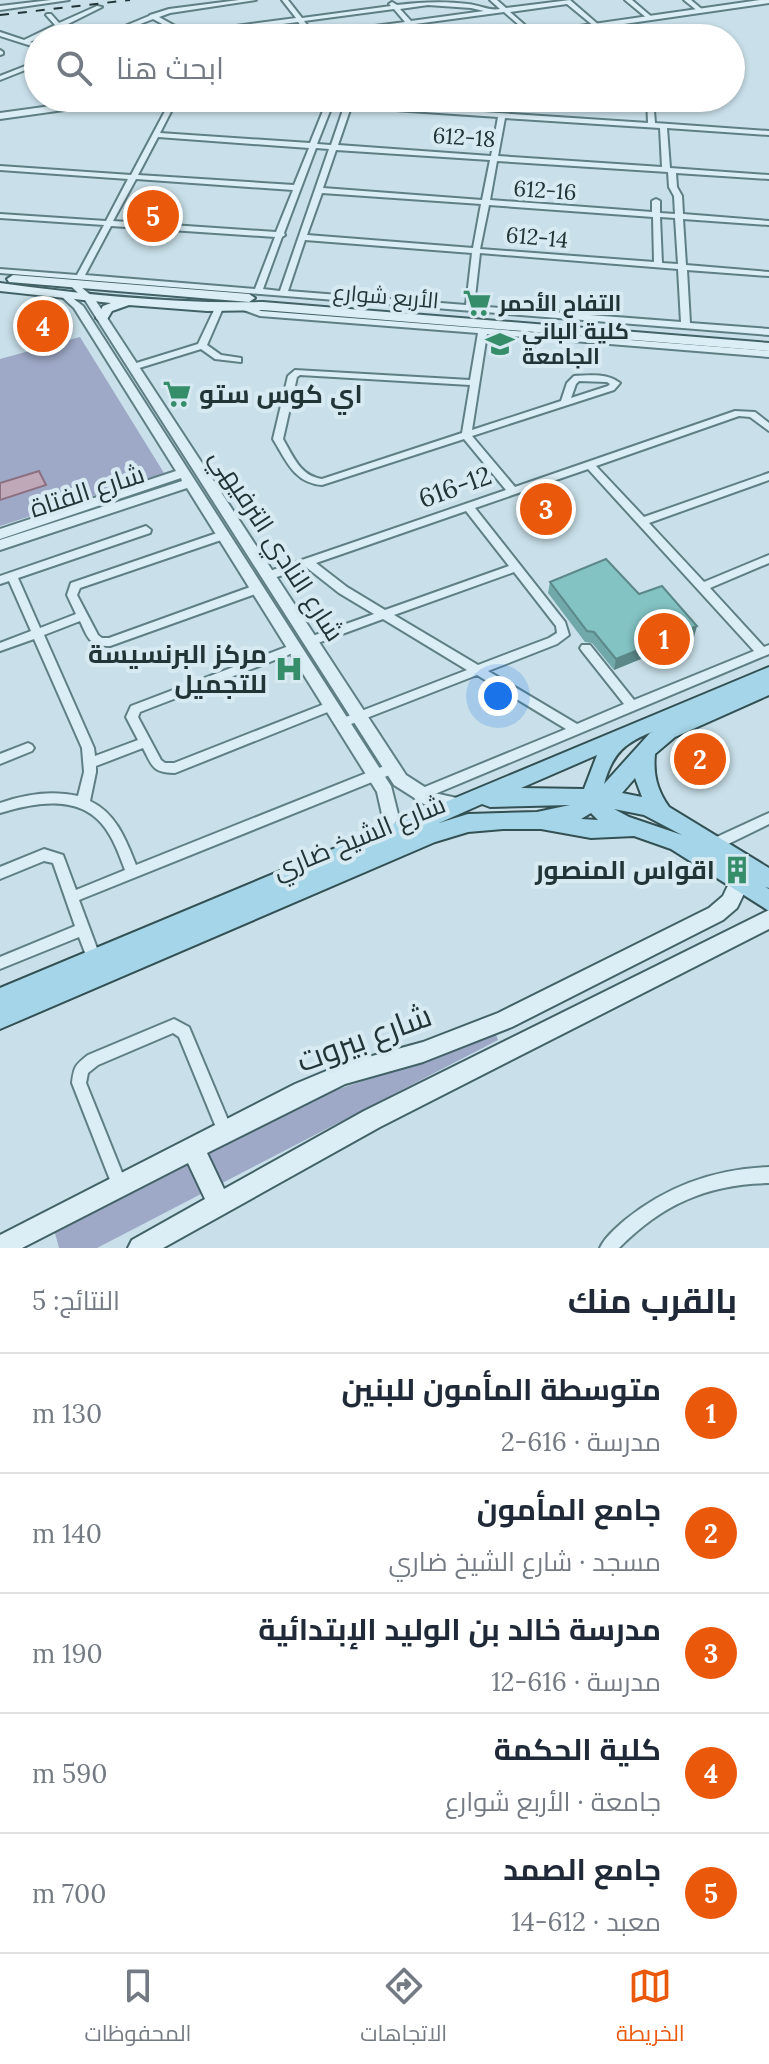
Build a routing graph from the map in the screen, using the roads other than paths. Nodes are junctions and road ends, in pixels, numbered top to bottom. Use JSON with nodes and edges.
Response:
{"nodes":[{"id":1,"x":66,"y":0,"type":"edge"},
{"id":2,"x":253,"y":0,"type":"edge"},
{"id":3,"x":285,"y":0,"type":"edge"},
{"id":4,"x":389,"y":0,"type":"edge"},
{"id":5,"x":493,"y":0,"type":"edge"},
{"id":6,"x":628,"y":0,"type":"edge"},
{"id":7,"x":687,"y":0,"type":"edge"},
{"id":8,"x":48,"y":1,"type":"edge"},
{"id":9,"x":567,"y":1,"type":"edge"},
{"id":10,"x":746,"y":2,"type":"edge"},
{"id":11,"x":447,"y":3,"type":"junction"},
{"id":12,"x":769,"y":4,"type":"edge"},
{"id":13,"x":99,"y":7,"type":"dead end"},
{"id":14,"x":395,"y":7,"type":"junction"},
{"id":15,"x":0,"y":8,"type":"edge"},
{"id":16,"x":503,"y":9,"type":"junction"},
{"id":17,"x":490,"y":11,"type":"junction"},
{"id":18,"x":701,"y":11,"type":"junction"},
{"id":19,"x":49,"y":15,"type":"dead end"},
{"id":20,"x":459,"y":15,"type":"junction"},
{"id":21,"x":152,"y":16,"type":"junction"},
{"id":22,"x":650,"y":18,"type":"junction"},
{"id":23,"x":299,"y":20,"type":"junction"},
{"id":24,"x":409,"y":22,"type":"junction"},
{"id":25,"x":57,"y":24,"type":"edge"},
{"id":26,"x":64,"y":24,"type":"edge"},
{"id":27,"x":133,"y":24,"type":"edge"},
{"id":28,"x":167,"y":24,"type":"edge"},
{"id":29,"x":275,"y":24,"type":"edge"},
{"id":30,"x":302,"y":24,"type":"edge"},
{"id":31,"x":396,"y":24,"type":"edge"},
{"id":32,"x":520,"y":24,"type":"edge"},
{"id":33,"x":595,"y":24,"type":"edge"},
{"id":34,"x":622,"y":24,"type":"edge"},
{"id":35,"x":627,"y":24,"type":"edge"},
{"id":36,"x":0,"y":34,"type":"edge"},
{"id":37,"x":24,"y":40,"type":"edge"},
{"id":38,"x":24,"y":69,"type":"edge"},
{"id":39,"x":0,"y":78,"type":"edge"},
{"id":40,"x":24,"y":110,"type":"edge"},
{"id":41,"x":24,"y":111,"type":"edge"},
{"id":42,"x":168,"y":112,"type":"edge"},
{"id":43,"x":326,"y":112,"type":"edge"},
{"id":44,"x":346,"y":112,"type":"edge"},
{"id":45,"x":456,"y":112,"type":"edge"},
{"id":46,"x":651,"y":112,"type":"edge"},
{"id":47,"x":0,"y":114,"type":"edge"},
{"id":48,"x":502,"y":115,"type":"junction"},
{"id":49,"x":652,"y":126,"type":"junction"},
{"id":50,"x":663,"y":127,"type":"junction"},
{"id":51,"x":769,"y":133,"type":"edge"},
{"id":52,"x":156,"y":135,"type":"junction"},
{"id":53,"x":314,"y":145,"type":"junction"},
{"id":54,"x":333,"y":147,"type":"junction"},
{"id":55,"x":494,"y":158,"type":"junction"},
{"id":56,"x":0,"y":168,"type":"edge"},
{"id":57,"x":669,"y":170,"type":"junction"},
{"id":58,"x":134,"y":177,"type":"junction"},
{"id":59,"x":769,"y":177,"type":"edge"},
{"id":60,"x":298,"y":188,"type":"junction"},
{"id":61,"x":318,"y":190,"type":"junction"},
{"id":62,"x":656,"y":201,"type":"dead end"},
{"id":63,"x":485,"y":203,"type":"junction"},
{"id":64,"x":0,"y":216,"type":"edge"},
{"id":65,"x":657,"y":216,"type":"junction"},
{"id":66,"x":677,"y":217,"type":"junction"},
{"id":67,"x":769,"y":223,"type":"edge"},
{"id":68,"x":110,"y":224,"type":"junction"},
{"id":69,"x":281,"y":235,"type":"junction"},
{"id":70,"x":302,"y":237,"type":"junction"},
{"id":71,"x":476,"y":251,"type":"junction"},
{"id":72,"x":658,"y":265,"type":"junction"},
{"id":73,"x":681,"y":267,"type":"junction"},
{"id":74,"x":0,"y":271,"type":"edge"},
{"id":75,"x":769,"y":274,"type":"edge"},
{"id":76,"x":0,"y":278,"type":"edge"},
{"id":77,"x":53,"y":282,"type":"junction"},
{"id":78,"x":0,"y":287,"type":"edge"},
{"id":79,"x":20,"y":290,"type":"junction"},
{"id":80,"x":258,"y":291,"type":"junction"},
{"id":81,"x":84,"y":293,"type":"junction"},
{"id":82,"x":283,"y":293,"type":"junction"},
{"id":83,"x":236,"y":297,"type":"junction"},
{"id":84,"x":310,"y":299,"type":"junction"},
{"id":85,"x":126,"y":301,"type":"junction"},
{"id":86,"x":219,"y":308,"type":"junction"},
{"id":87,"x":470,"y":308,"type":"junction"},
{"id":88,"x":102,"y":318,"type":"junction"},
{"id":89,"x":551,"y":325,"type":"junction"},
{"id":90,"x":686,"y":326,"type":"junction"},
{"id":91,"x":483,"y":331,"type":"junction"},
{"id":92,"x":769,"y":332,"type":"edge"},
{"id":93,"x":769,"y":338,"type":"edge"},
{"id":94,"x":202,"y":346,"type":"junction"},
{"id":95,"x":769,"y":347,"type":"edge"},
{"id":96,"x":769,"y":354,"type":"edge"},
{"id":97,"x":238,"y":360,"type":"dead end"},
{"id":98,"x":133,"y":367,"type":"junction"},
{"id":99,"x":475,"y":383,"type":"junction"},
{"id":100,"x":565,"y":403,"type":"junction"},
{"id":101,"x":769,"y":428,"type":"edge"},
{"id":102,"x":466,"y":435,"type":"junction"},
{"id":103,"x":589,"y":464,"type":"junction"},
{"id":104,"x":769,"y":476,"type":"edge"},
{"id":105,"x":182,"y":479,"type":"junction"},
{"id":106,"x":512,"y":490,"type":"junction"},
{"id":107,"x":468,"y":506,"type":"junction"},
{"id":108,"x":642,"y":522,"type":"junction"},
{"id":109,"x":34,"y":528,"type":"junction"},
{"id":110,"x":146,"y":530,"type":"dead end"},
{"id":111,"x":0,"y":534,"type":"edge"},
{"id":112,"x":223,"y":535,"type":"junction"},
{"id":113,"x":0,"y":545,"type":"edge"},
{"id":114,"x":769,"y":559,"type":"edge"},
{"id":115,"x":307,"y":562,"type":"junction"},
{"id":116,"x":516,"y":567,"type":"junction"},
{"id":117,"x":268,"y":576,"type":"junction"},
{"id":118,"x":6,"y":578,"type":"edge"},
{"id":119,"x":702,"y":587,"type":"junction"},
{"id":120,"x":257,"y":589,"type":"junction"},
{"id":121,"x":289,"y":608,"type":"junction"},
{"id":122,"x":272,"y":612,"type":"junction"},
{"id":123,"x":385,"y":615,"type":"junction"},
{"id":124,"x":83,"y":616,"type":"junction"},
{"id":125,"x":37,"y":633,"type":"junction"},
{"id":126,"x":311,"y":641,"type":"junction"},
{"id":127,"x":0,"y":647,"type":"edge"},
{"id":128,"x":294,"y":648,"type":"junction"},
{"id":129,"x":586,"y":648,"type":"dead end"},
{"id":130,"x":766,"y":651,"type":"edge"},
{"id":131,"x":479,"y":671,"type":"junction"},
{"id":132,"x":769,"y":674,"type":"edge"},
{"id":133,"x":769,"y":687,"type":"edge"},
{"id":134,"x":331,"y":706,"type":"junction"},
{"id":135,"x":632,"y":706,"type":"junction"},
{"id":136,"x":359,"y":717,"type":"junction"},
{"id":137,"x":342,"y":723,"type":"junction"},
{"id":138,"x":576,"y":729,"type":"junction"},
{"id":139,"x":621,"y":735,"type":"junction"},
{"id":140,"x":146,"y":742,"type":"junction"},
{"id":141,"x":28,"y":748,"type":"dead end"},
{"id":142,"x":647,"y":751,"type":"junction"},
{"id":143,"x":0,"y":759,"type":"edge"},
{"id":144,"x":90,"y":763,"type":"junction"},
{"id":145,"x":393,"y":768,"type":"junction"},
{"id":146,"x":375,"y":775,"type":"junction"},
{"id":147,"x":419,"y":795,"type":"junction"},
{"id":148,"x":595,"y":800,"type":"junction"},
{"id":149,"x":83,"y":804,"type":"junction"},
{"id":150,"x":460,"y":805,"type":"junction"},
{"id":151,"x":0,"y":808,"type":"edge"},
{"id":152,"x":661,"y":812,"type":"junction"},
{"id":153,"x":769,"y":818,"type":"edge"},
{"id":154,"x":537,"y":821,"type":"junction"},
{"id":155,"x":635,"y":828,"type":"junction"},
{"id":156,"x":384,"y":837,"type":"junction"},
{"id":157,"x":713,"y":845,"type":"junction"},
{"id":158,"x":133,"y":872,"type":"junction"},
{"id":159,"x":737,"y":872,"type":"junction"},
{"id":160,"x":0,"y":873,"type":"edge"},
{"id":161,"x":769,"y":879,"type":"edge"},
{"id":162,"x":72,"y":897,"type":"junction"},
{"id":163,"x":769,"y":901,"type":"edge"},
{"id":164,"x":769,"y":919,"type":"edge"},
{"id":165,"x":83,"y":929,"type":"junction"},
{"id":166,"x":675,"y":934,"type":"junction"},
{"id":167,"x":688,"y":958,"type":"junction"},
{"id":168,"x":94,"y":959,"type":"junction"},
{"id":169,"x":0,"y":963,"type":"edge"},
{"id":170,"x":0,"y":999,"type":"edge"},
{"id":171,"x":0,"y":1018,"type":"edge"},
{"id":172,"x":225,"y":1132,"type":"junction"},
{"id":173,"x":193,"y":1148,"type":"junction"},
{"id":174,"x":769,"y":1175,"type":"edge"},
{"id":175,"x":119,"y":1185,"type":"junction"},
{"id":176,"x":219,"y":1204,"type":"junction"},
{"id":177,"x":0,"y":1247,"type":"edge"},
{"id":178,"x":140,"y":1248,"type":"edge"},
{"id":179,"x":608,"y":1248,"type":"edge"}],
"edges":[{"from":1,"to":8,"type":"street"},
{"from":2,"to":21,"type":"street"},
{"from":3,"to":23,"type":"street"},
{"from":4,"to":14,"type":"street"},
{"from":5,"to":16,"type":"street"},
{"from":6,"to":22,"type":"street"},
{"from":7,"to":18,"type":"street"},
{"from":8,"to":15,"type":"street"},
{"from":9,"to":16,"type":"street"},
{"from":9,"to":33,"type":"street"},
{"from":10,"to":12,"type":"street"},
{"from":10,"to":18,"type":"street"},
{"from":11,"to":14,"type":"street"},
{"from":11,"to":17,"type":"street"},
{"from":11,"to":20,"type":"street"},
{"from":12,"to":35,"type":"street"},
{"from":13,"to":26,"type":"street"},
{"from":14,"to":23,"type":"street"},
{"from":14,"to":24,"type":"street"},
{"from":16,"to":17,"type":"street"},
{"from":16,"to":32,"type":"street"},
{"from":17,"to":20,"type":"street"},
{"from":18,"to":22,"type":"street"},
{"from":19,"to":25,"type":"street"},
{"from":20,"to":24,"type":"street"},
{"from":21,"to":27,"type":"street"},
{"from":21,"to":28,"type":"street"},
{"from":22,"to":34,"type":"street"},
{"from":23,"to":29,"type":"street"},
{"from":23,"to":30,"type":"street"},
{"from":24,"to":31,"type":"street"},
{"from":36,"to":37,"type":"street"},
{"from":38,"to":39,"type":"street"},
{"from":40,"to":47,"type":"street"},
{"from":41,"to":47,"type":"street"},
{"from":42,"to":52,"type":"street"},
{"from":43,"to":53,"type":"street"},
{"from":44,"to":54,"type":"street"},
{"from":45,"to":48,"type":"street"},
{"from":46,"to":49,"type":"street"},
{"from":48,"to":49,"type":"street"},
{"from":48,"to":55,"type":"street"},
{"from":49,"to":50,"type":"street"},
{"from":50,"to":51,"type":"street"},
{"from":50,"to":57,"type":"street"},
{"from":52,"to":53,"type":"street","name":"612-18"},
{"from":52,"to":58,"type":"street"},
{"from":53,"to":54,"type":"street","name":"612-18"},
{"from":53,"to":60,"type":"street"},
{"from":54,"to":55,"type":"street","name":"612-18"},
{"from":54,"to":61,"type":"street"},
{"from":55,"to":57,"type":"street","name":"612-18"},
{"from":55,"to":63,"type":"street"},
{"from":56,"to":58,"type":"street"},
{"from":57,"to":59,"type":"street","name":"612-18"},
{"from":57,"to":66,"type":"street"},
{"from":58,"to":60,"type":"street"},
{"from":58,"to":68,"type":"street"},
{"from":60,"to":69,"type":"street"},
{"from":61,"to":63,"type":"street","name":"612-16"},
{"from":61,"to":70,"type":"street"},
{"from":62,"to":65,"type":"street"},
{"from":63,"to":65,"type":"street","name":"612-16"},
{"from":63,"to":71,"type":"street"},
{"from":64,"to":68,"type":"street"},
{"from":65,"to":66,"type":"street","name":"612-16"},
{"from":65,"to":72,"type":"street"},
{"from":66,"to":67,"type":"street","name":"612-16"},
{"from":66,"to":73,"type":"street"},
{"from":68,"to":69,"type":"street"},
{"from":68,"to":81,"type":"street"},
{"from":69,"to":80,"type":"street"},
{"from":70,"to":71,"type":"street","name":"612-14"},
{"from":70,"to":82,"type":"street"},
{"from":71,"to":72,"type":"street","name":"612-14"},
{"from":71,"to":87,"type":"street"},
{"from":72,"to":73,"type":"street","name":"612-14"},
{"from":73,"to":75,"type":"street","name":"612-14"},
{"from":73,"to":90,"type":"street"},
{"from":74,"to":81,"type":"street"},
{"from":76,"to":77,"type":"main road","name":"الأربع شوارع"},
{"from":77,"to":79,"type":"main road"},
{"from":77,"to":81,"type":"main road","name":"الأربع شوارع"},
{"from":78,"to":79,"type":"main road","name":"الأربع شوارع"},
{"from":79,"to":81,"type":"main road","name":"الأربع شوارع"},
{"from":80,"to":82,"type":"street"},
{"from":80,"to":83,"type":"street"},
{"from":81,"to":83,"type":"main road","name":"الأربع شوارع"},
{"from":81,"to":83,"type":"main road"},
{"from":81,"to":85,"type":"main road","name":"الأربع شوارع"},
{"from":81,"to":88,"type":"street","name":"شارع النادي الترفيهي"},
{"from":81,"to":105,"type":"street","name":"شارع النادي الترفيهي"},
{"from":82,"to":84,"type":"street"},
{"from":83,"to":84,"type":"main road","name":"الأربع شوارع"},
{"from":83,"to":86,"type":"main road","name":"الأربع شوارع"},
{"from":83,"to":89,"type":"main road","name":"الأربع شوارع"},
{"from":83,"to":91,"type":"street"},
{"from":84,"to":87,"type":"street"},
{"from":84,"to":89,"type":"main road","name":"الأربع شوارع"},
{"from":85,"to":86,"type":"main road","name":"الأربع شوارع"},
{"from":85,"to":88,"type":"main road"},
{"from":86,"to":94,"type":"street"},
{"from":87,"to":90,"type":"street"},
{"from":88,"to":98,"type":"street","name":"شارع النادي الترفيهي"},
{"from":89,"to":93,"type":"main road","name":"الأربع شوارع"},
{"from":89,"to":95,"type":"main road","name":"الأربع شوارع"},
{"from":90,"to":92,"type":"street"},
{"from":91,"to":96,"type":"street"},
{"from":91,"to":99,"type":"street"},
{"from":94,"to":97,"type":"street"},
{"from":94,"to":98,"type":"street"},
{"from":98,"to":117,"type":"street","name":"شارع النادي الترفيهي"},
{"from":99,"to":102,"type":"street"},
{"from":99,"to":102,"type":"street"},
{"from":100,"to":100,"type":"street"},
{"from":100,"to":102,"type":"street"},
{"from":101,"to":103,"type":"street","name":"616-12"},
{"from":102,"to":106,"type":"street"},
{"from":103,"to":106,"type":"street","name":"616-12"},
{"from":103,"to":108,"type":"street"},
{"from":104,"to":108,"type":"street"},
{"from":105,"to":109,"type":"street","name":"شارع الفتاة"},
{"from":105,"to":112,"type":"street","name":"شارع النادي الترفيهي"},
{"from":106,"to":107,"type":"street","name":"616-12"},
{"from":107,"to":115,"type":"street","name":"616-12"},
{"from":107,"to":116,"type":"street"},
{"from":108,"to":119,"type":"street"},
{"from":109,"to":111,"type":"street","name":"شارع الفتاة"},
{"from":109,"to":113,"type":"street","name":"شارع الفتاة"},
{"from":110,"to":118,"type":"street"},
{"from":112,"to":120,"type":"street","name":"شارع النادي الترفيهي"},
{"from":112,"to":124,"type":"street"},
{"from":114,"to":119,"type":"street"},
{"from":115,"to":117,"type":"street","name":"616-12"},
{"from":115,"to":123,"type":"street"},
{"from":116,"to":123,"type":"street"},
{"from":116,"to":131,"type":"street"},
{"from":117,"to":121,"type":"street","name":"شارع النادي الترفيهي"},
{"from":118,"to":125,"type":"street"},
{"from":119,"to":130,"type":"street"},
{"from":120,"to":122,"type":"street","name":"شارع النادي الترفيهي"},
{"from":120,"to":124,"type":"street"},
{"from":121,"to":122,"type":"street"},
{"from":121,"to":126,"type":"street","name":"شارع النادي الترفيهي"},
{"from":122,"to":128,"type":"street","name":"شارع النادي الترفيهي"},
{"from":123,"to":126,"type":"street"},
{"from":123,"to":131,"type":"street"},
{"from":124,"to":125,"type":"street"},
{"from":125,"to":127,"type":"street"},
{"from":125,"to":144,"type":"street"},
{"from":126,"to":136,"type":"street","name":"شارع النادي الترفيهي"},
{"from":128,"to":134,"type":"street","name":"شارع النادي الترفيهي"},
{"from":128,"to":140,"type":"street"},
{"from":129,"to":135,"type":"street"},
{"from":130,"to":135,"type":"street"},
{"from":131,"to":136,"type":"street"},
{"from":131,"to":138,"type":"street"},
{"from":132,"to":139,"type":"main road","name":"شارع الشيخ ضاري"},
{"from":133,"to":142,"type":"main road","name":"شارع الشيخ ضاري"},
{"from":134,"to":137,"type":"street","name":"شارع النادي الترفيهي"},
{"from":134,"to":140,"type":"street"},
{"from":135,"to":138,"type":"street"},
{"from":136,"to":137,"type":"street"},
{"from":136,"to":145,"type":"street","name":"شارع النادي الترفيهي"},
{"from":137,"to":146,"type":"street","name":"شارع النادي الترفيهي"},
{"from":138,"to":147,"type":"street"},
{"from":139,"to":148,"type":"main road"},
{"from":139,"to":150,"type":"main road","name":"شارع الشيخ ضاري"},
{"from":140,"to":144,"type":"street"},
{"from":141,"to":143,"type":"street"},
{"from":142,"to":148,"type":"main road","name":"شارع الشيخ ضاري"},
{"from":142,"to":152,"type":"main road"},
{"from":144,"to":149,"type":"street"},
{"from":145,"to":146,"type":"street"},
{"from":145,"to":147,"type":"street","name":"شارع النادي الترفيهي"},
{"from":146,"to":156,"type":"street","name":"شارع النادي الترفيهي"},
{"from":146,"to":158,"type":"street"},
{"from":147,"to":150,"type":"street"},
{"from":148,"to":150,"type":"main road"},
{"from":148,"to":152,"type":"main road"},
{"from":148,"to":154,"type":"main road","name":"شارع الشيخ ضاري"},
{"from":148,"to":155,"type":"main road"},
{"from":149,"to":151,"type":"street"},
{"from":149,"to":158,"type":"street"},
{"from":150,"to":156,"type":"main road","name":"شارع الشيخ ضاري"},
{"from":152,"to":157,"type":"main road"},
{"from":153,"to":157,"type":"street"},
{"from":154,"to":155,"type":"main road"},
{"from":154,"to":171,"type":"main road","name":"شارع الشيخ ضاري"},
{"from":155,"to":159,"type":"main road"},
{"from":156,"to":168,"type":"main road","name":"شارع الشيخ ضاري"},
{"from":157,"to":159,"type":"main road"},
{"from":158,"to":162,"type":"street"},
{"from":159,"to":161,"type":"main road"},
{"from":159,"to":163,"type":"main road"},
{"from":159,"to":166,"type":"main road","name":"شارع بيروت"},
{"from":160,"to":162,"type":"street"},
{"from":162,"to":165,"type":"street"},
{"from":164,"to":167,"type":"main road"},
{"from":165,"to":168,"type":"street"},
{"from":165,"to":169,"type":"street"},
{"from":166,"to":167,"type":"main road"},
{"from":166,"to":172,"type":"main road","name":"شارع بيروت"},
{"from":167,"to":176,"type":"main road"},
{"from":168,"to":170,"type":"main road","name":"شارع الشيخ ضاري"},
{"from":172,"to":173,"type":"main road","name":"شارع بيروت"},
{"from":172,"to":175,"type":"street"},
{"from":173,"to":175,"type":"main road","name":"شارع بيروت"},
{"from":173,"to":176,"type":"main road"},
{"from":174,"to":179,"type":"street"},
{"from":175,"to":177,"type":"main road","name":"شارع بيروت"},
{"from":176,"to":178,"type":"main road"}]}
